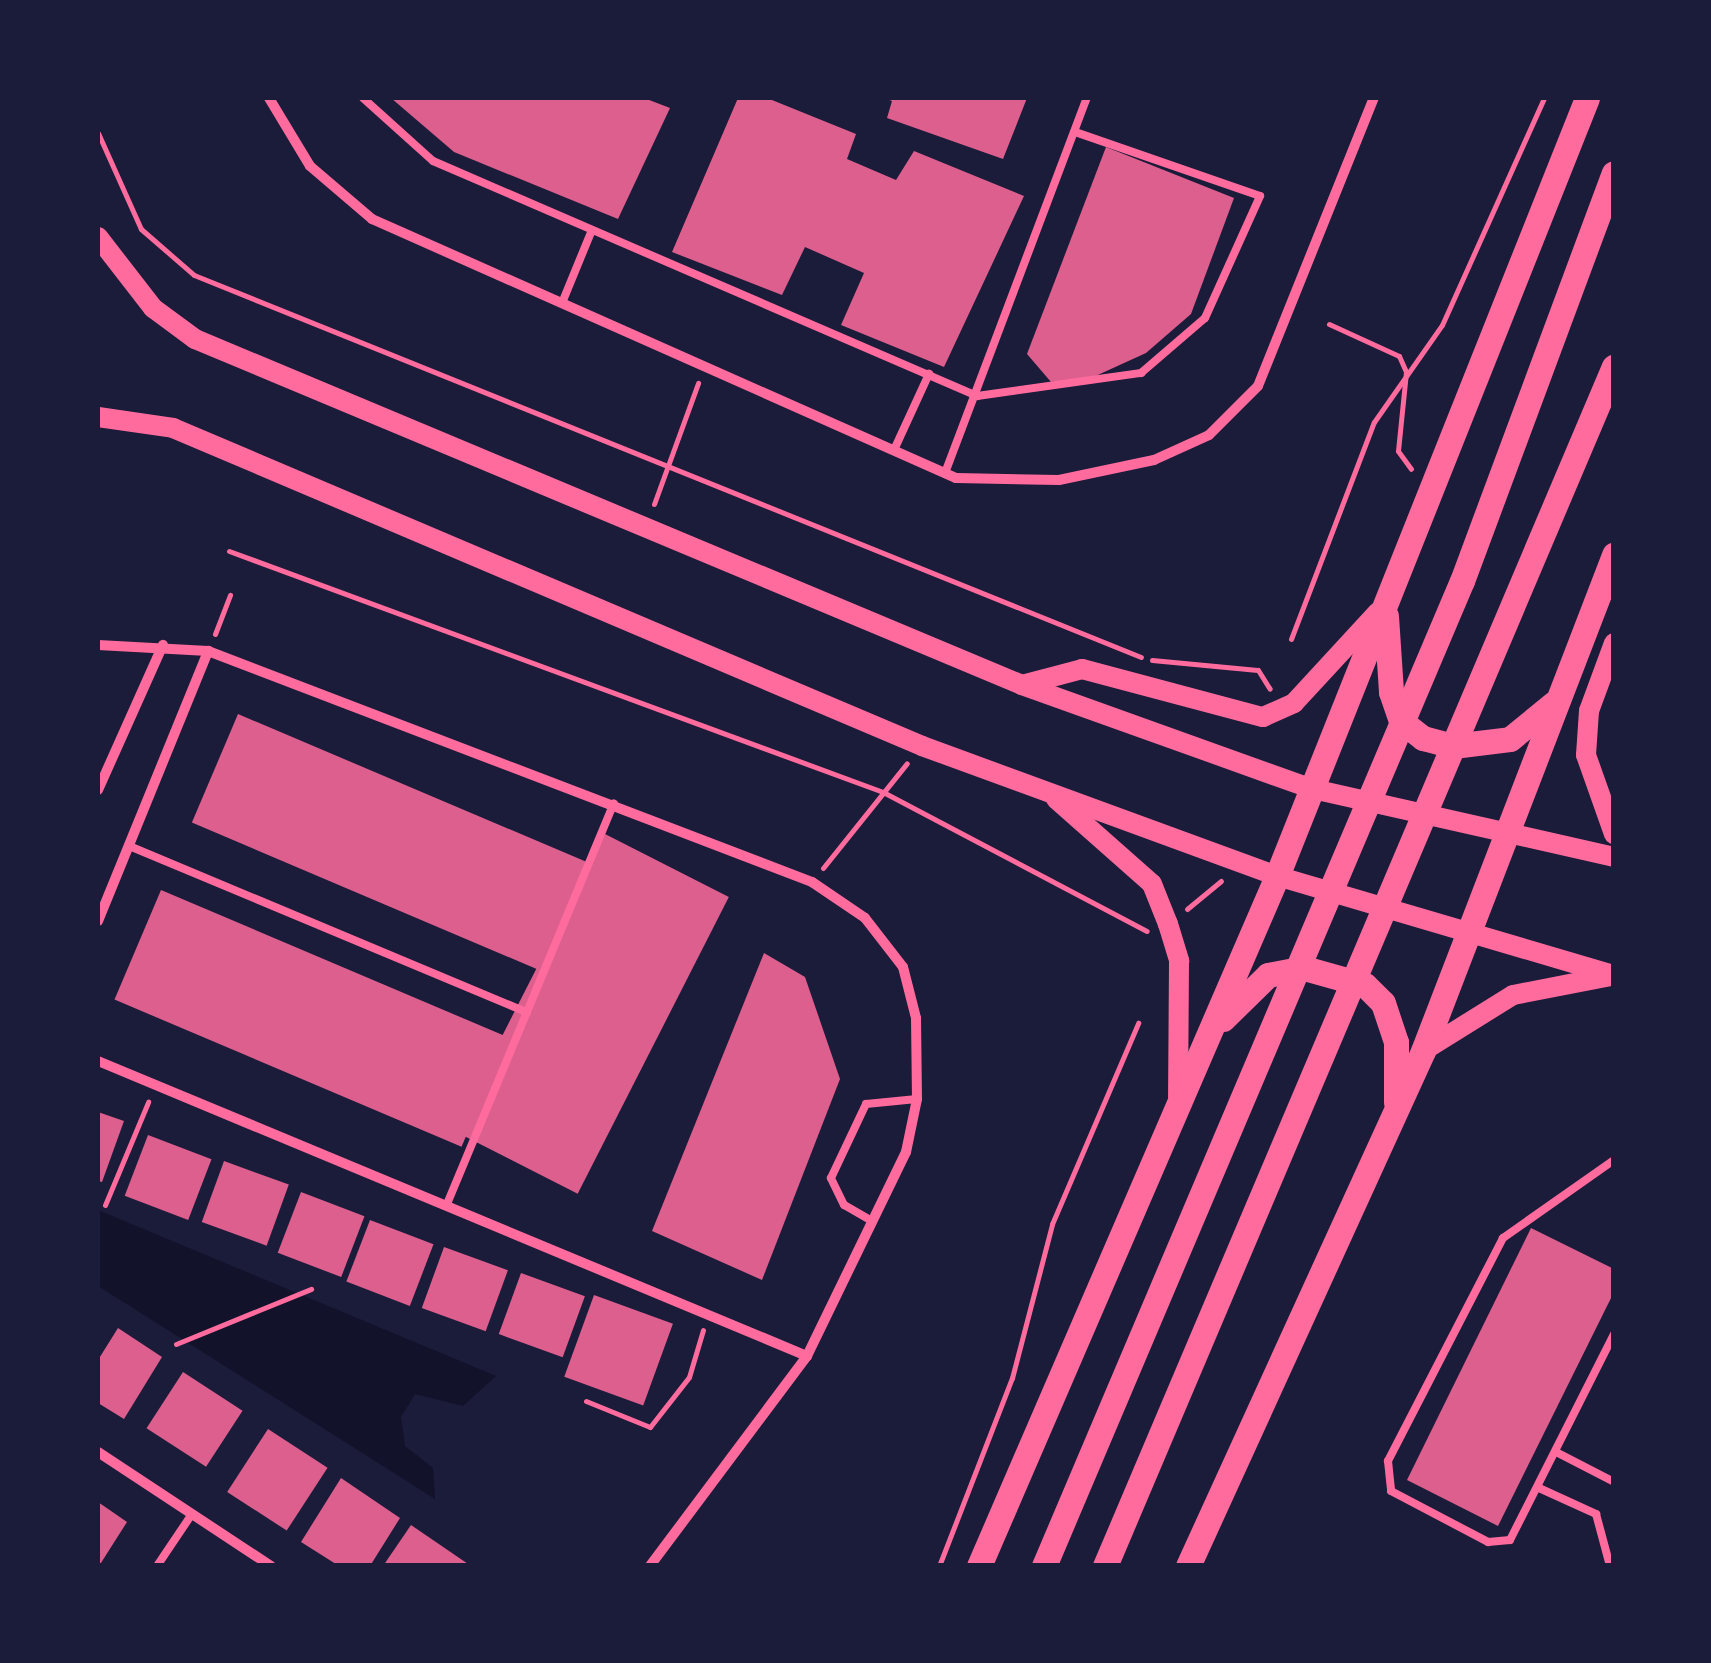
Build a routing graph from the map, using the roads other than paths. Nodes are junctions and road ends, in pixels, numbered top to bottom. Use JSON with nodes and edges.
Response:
{"nodes":[{"id":1,"x":269,"y":98,"type":"edge"},
{"id":2,"x":363,"y":98,"type":"edge"},
{"id":3,"x":1087,"y":98,"type":"edge"},
{"id":4,"x":1374,"y":98,"type":"edge"},
{"id":5,"x":1587,"y":98,"type":"edge"},
{"id":6,"x":1074,"y":132,"type":"junction"},
{"id":7,"x":1614,"y":173,"type":"edge"},
{"id":8,"x":592,"y":230,"type":"junction"},
{"id":9,"x":98,"y":236,"type":"edge"},
{"id":10,"x":562,"y":303,"type":"junction"},
{"id":11,"x":1614,"y":366,"type":"edge"},
{"id":12,"x":929,"y":374,"type":"junction"},
{"id":13,"x":976,"y":396,"type":"junction"},
{"id":14,"x":98,"y":417,"type":"edge"},
{"id":15,"x":894,"y":450,"type":"junction"},
{"id":16,"x":945,"y":474,"type":"junction"},
{"id":17,"x":1614,"y":555,"type":"edge"},
{"id":18,"x":1386,"y":604,"type":"junction"},
{"id":19,"x":1614,"y":643,"type":"edge"},
{"id":20,"x":98,"y":645,"type":"edge"},
{"id":21,"x":163,"y":645,"type":"junction"},
{"id":22,"x":208,"y":650,"type":"junction"},
{"id":23,"x":1022,"y":685,"type":"junction"},
{"id":24,"x":1558,"y":700,"type":"junction"},
{"id":25,"x":1313,"y":789,"type":"junction"},
{"id":26,"x":98,"y":790,"type":"edge"},
{"id":27,"x":1048,"y":792,"type":"junction"},
{"id":28,"x":614,"y":804,"type":"junction"},
{"id":29,"x":1507,"y":832,"type":"junction"},
{"id":30,"x":1614,"y":834,"type":"edge"},
{"id":31,"x":134,"y":848,"type":"junction"},
{"id":32,"x":1614,"y":858,"type":"edge"},
{"id":33,"x":1277,"y":876,"type":"junction"},
{"id":34,"x":98,"y":921,"type":"edge"},
{"id":35,"x":1469,"y":930,"type":"junction"},
{"id":36,"x":1613,"y":975,"type":"edge"},
{"id":37,"x":527,"y":1012,"type":"junction"},
{"id":38,"x":1206,"y":1038,"type":"junction"},
{"id":39,"x":1423,"y":1050,"type":"junction"},
{"id":40,"x":98,"y":1061,"type":"edge"},
{"id":41,"x":917,"y":1099,"type":"junction"},
{"id":42,"x":1178,"y":1104,"type":"junction"},
{"id":43,"x":1396,"y":1110,"type":"junction"},
{"id":44,"x":1614,"y":1160,"type":"edge"},
{"id":45,"x":447,"y":1204,"type":"junction"},
{"id":46,"x":872,"y":1222,"type":"junction"},
{"id":47,"x":1614,"y":1334,"type":"edge"},
{"id":48,"x":808,"y":1356,"type":"junction"},
{"id":49,"x":98,"y":1452,"type":"edge"},
{"id":50,"x":1556,"y":1452,"type":"junction"},
{"id":51,"x":1614,"y":1482,"type":"edge"},
{"id":52,"x":1539,"y":1488,"type":"junction"},
{"id":53,"x":192,"y":1514,"type":"junction"},
{"id":54,"x":156,"y":1566,"type":"edge"},
{"id":55,"x":270,"y":1566,"type":"edge"},
{"id":56,"x":650,"y":1566,"type":"edge"},
{"id":57,"x":979,"y":1566,"type":"edge"},
{"id":58,"x":1044,"y":1566,"type":"edge"},
{"id":59,"x":1105,"y":1566,"type":"edge"},
{"id":60,"x":1188,"y":1566,"type":"edge"},
{"id":61,"x":1610,"y":1566,"type":"edge"}],
"edges":[{"from":1,"to":10,"type":"street"},
{"from":2,"to":8,"type":"lane"},
{"from":3,"to":6,"type":"lane"},
{"from":4,"to":16,"type":"street"},
{"from":5,"to":18,"type":"main road"},
{"from":6,"to":13,"type":"lane"},
{"from":6,"to":13,"type":"lane"},
{"from":7,"to":58,"type":"main road"},
{"from":8,"to":10,"type":"lane"},
{"from":8,"to":12,"type":"lane"},
{"from":9,"to":23,"type":"main road"},
{"from":10,"to":15,"type":"street"},
{"from":11,"to":59,"type":"main road"},
{"from":12,"to":13,"type":"lane"},
{"from":12,"to":15,"type":"lane"},
{"from":13,"to":16,"type":"lane"},
{"from":14,"to":27,"type":"main road"},
{"from":15,"to":16,"type":"street"},
{"from":17,"to":24,"type":"main road"},
{"from":18,"to":23,"type":"main road"},
{"from":18,"to":24,"type":"main road"},
{"from":18,"to":25,"type":"main road"},
{"from":19,"to":30,"type":"main road"},
{"from":20,"to":21,"type":"street"},
{"from":21,"to":22,"type":"street"},
{"from":21,"to":26,"type":"street"},
{"from":22,"to":28,"type":"street"},
{"from":22,"to":31,"type":"street"},
{"from":23,"to":25,"type":"main road"},
{"from":24,"to":29,"type":"main road"},
{"from":25,"to":29,"type":"main road"},
{"from":25,"to":33,"type":"main road"},
{"from":27,"to":33,"type":"main road"},
{"from":27,"to":42,"type":"main road"},
{"from":28,"to":37,"type":"lane"},
{"from":28,"to":41,"type":"street"},
{"from":29,"to":32,"type":"main road"},
{"from":29,"to":35,"type":"main road"},
{"from":31,"to":34,"type":"street"},
{"from":31,"to":37,"type":"lane"},
{"from":33,"to":35,"type":"main road"},
{"from":33,"to":38,"type":"main road"},
{"from":35,"to":36,"type":"main road"},
{"from":35,"to":39,"type":"main road"},
{"from":36,"to":39,"type":"main road"},
{"from":37,"to":45,"type":"lane"},
{"from":38,"to":42,"type":"main road"},
{"from":38,"to":43,"type":"main road"},
{"from":39,"to":43,"type":"main road"},
{"from":40,"to":45,"type":"street"},
{"from":41,"to":46,"type":"street"},
{"from":41,"to":46,"type":"lane"},
{"from":42,"to":57,"type":"main road"},
{"from":43,"to":60,"type":"main road"},
{"from":44,"to":52,"type":"lane"},
{"from":45,"to":48,"type":"street"},
{"from":46,"to":48,"type":"street"},
{"from":47,"to":50,"type":"lane"},
{"from":48,"to":56,"type":"street"},
{"from":49,"to":53,"type":"street"},
{"from":50,"to":51,"type":"lane"},
{"from":50,"to":52,"type":"lane"},
{"from":52,"to":61,"type":"lane"},
{"from":53,"to":54,"type":"lane"},
{"from":53,"to":55,"type":"street"}]}
